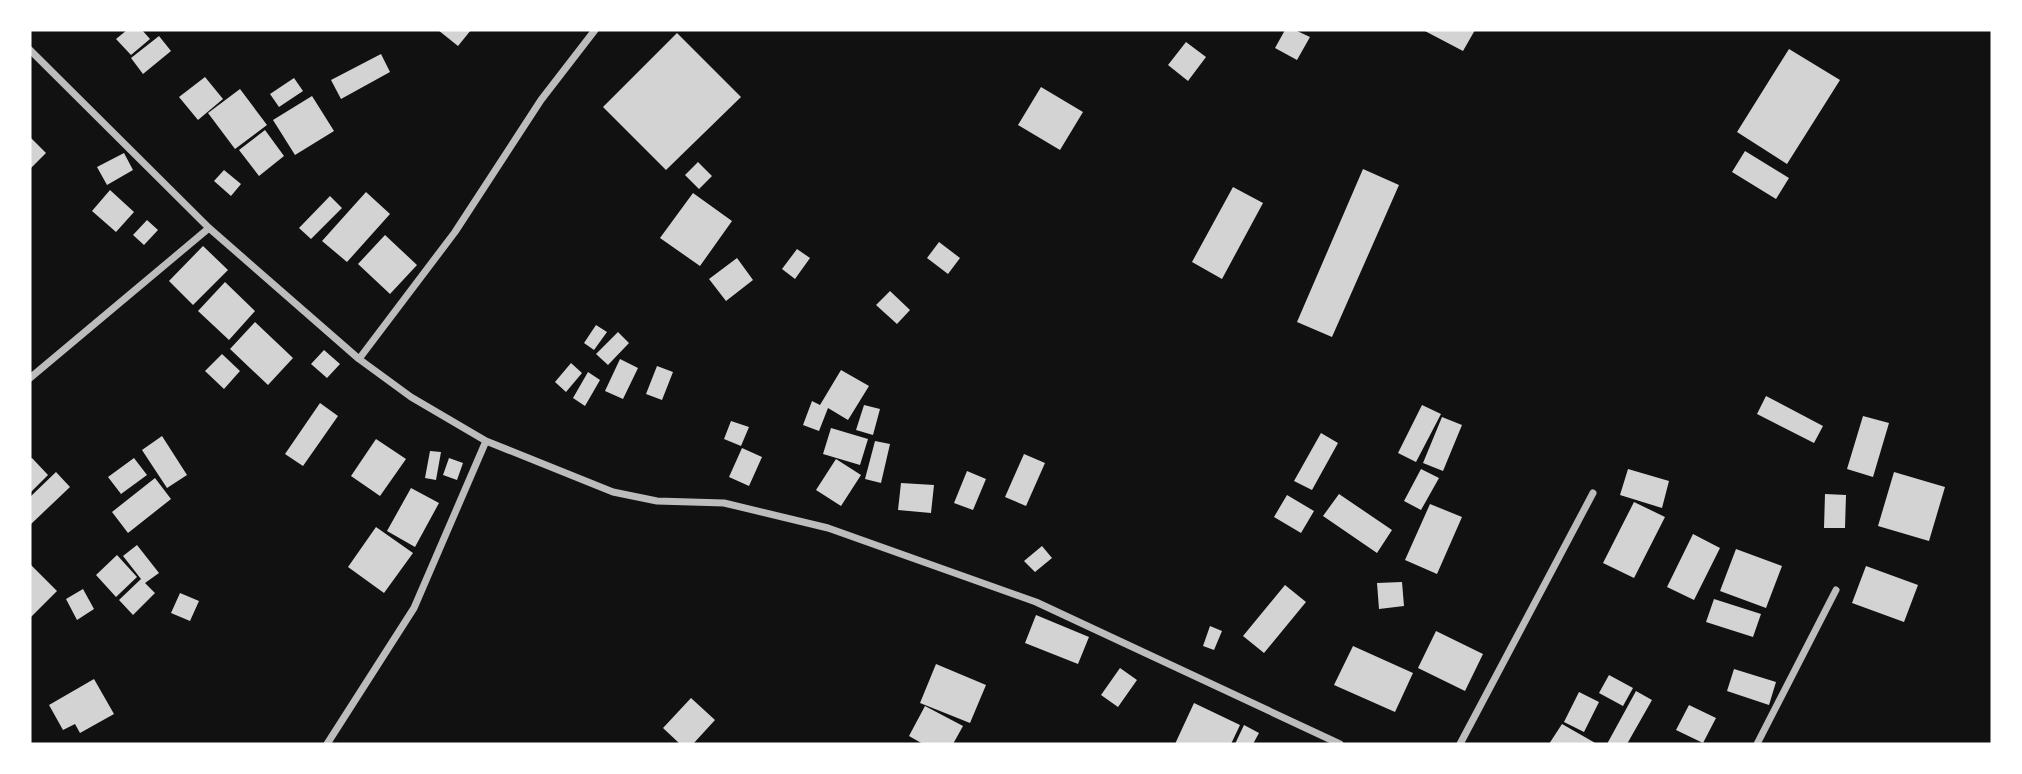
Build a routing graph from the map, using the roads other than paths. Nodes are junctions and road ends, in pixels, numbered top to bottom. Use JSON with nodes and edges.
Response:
{"nodes":[{"id":1,"x":595,"y":30,"type":"edge"},
{"id":2,"x":30,"y":50,"type":"edge"},
{"id":3,"x":209,"y":228,"type":"junction"},
{"id":4,"x":359,"y":359,"type":"junction"},
{"id":5,"x":30,"y":378,"type":"edge"},
{"id":6,"x":486,"y":441,"type":"junction"},
{"id":7,"x":1593,"y":493,"type":"dead end"},
{"id":8,"x":1836,"y":590,"type":"dead end"},
{"id":9,"x":1322,"y":741,"type":"edge"},
{"id":10,"x":327,"y":744,"type":"edge"},
{"id":11,"x":1340,"y":744,"type":"edge"},
{"id":12,"x":1460,"y":744,"type":"edge"},
{"id":13,"x":1757,"y":744,"type":"edge"}],
"edges":[{"from":1,"to":4,"type":"street"},
{"from":2,"to":3,"type":"street"},
{"from":3,"to":4,"type":"street"},
{"from":3,"to":5,"type":"street"},
{"from":4,"to":6,"type":"street"},
{"from":6,"to":9,"type":"street"},
{"from":6,"to":10,"type":"street"},
{"from":7,"to":12,"type":"street"},
{"from":8,"to":13,"type":"street"},
{"from":9,"to":11,"type":"street"}]}
